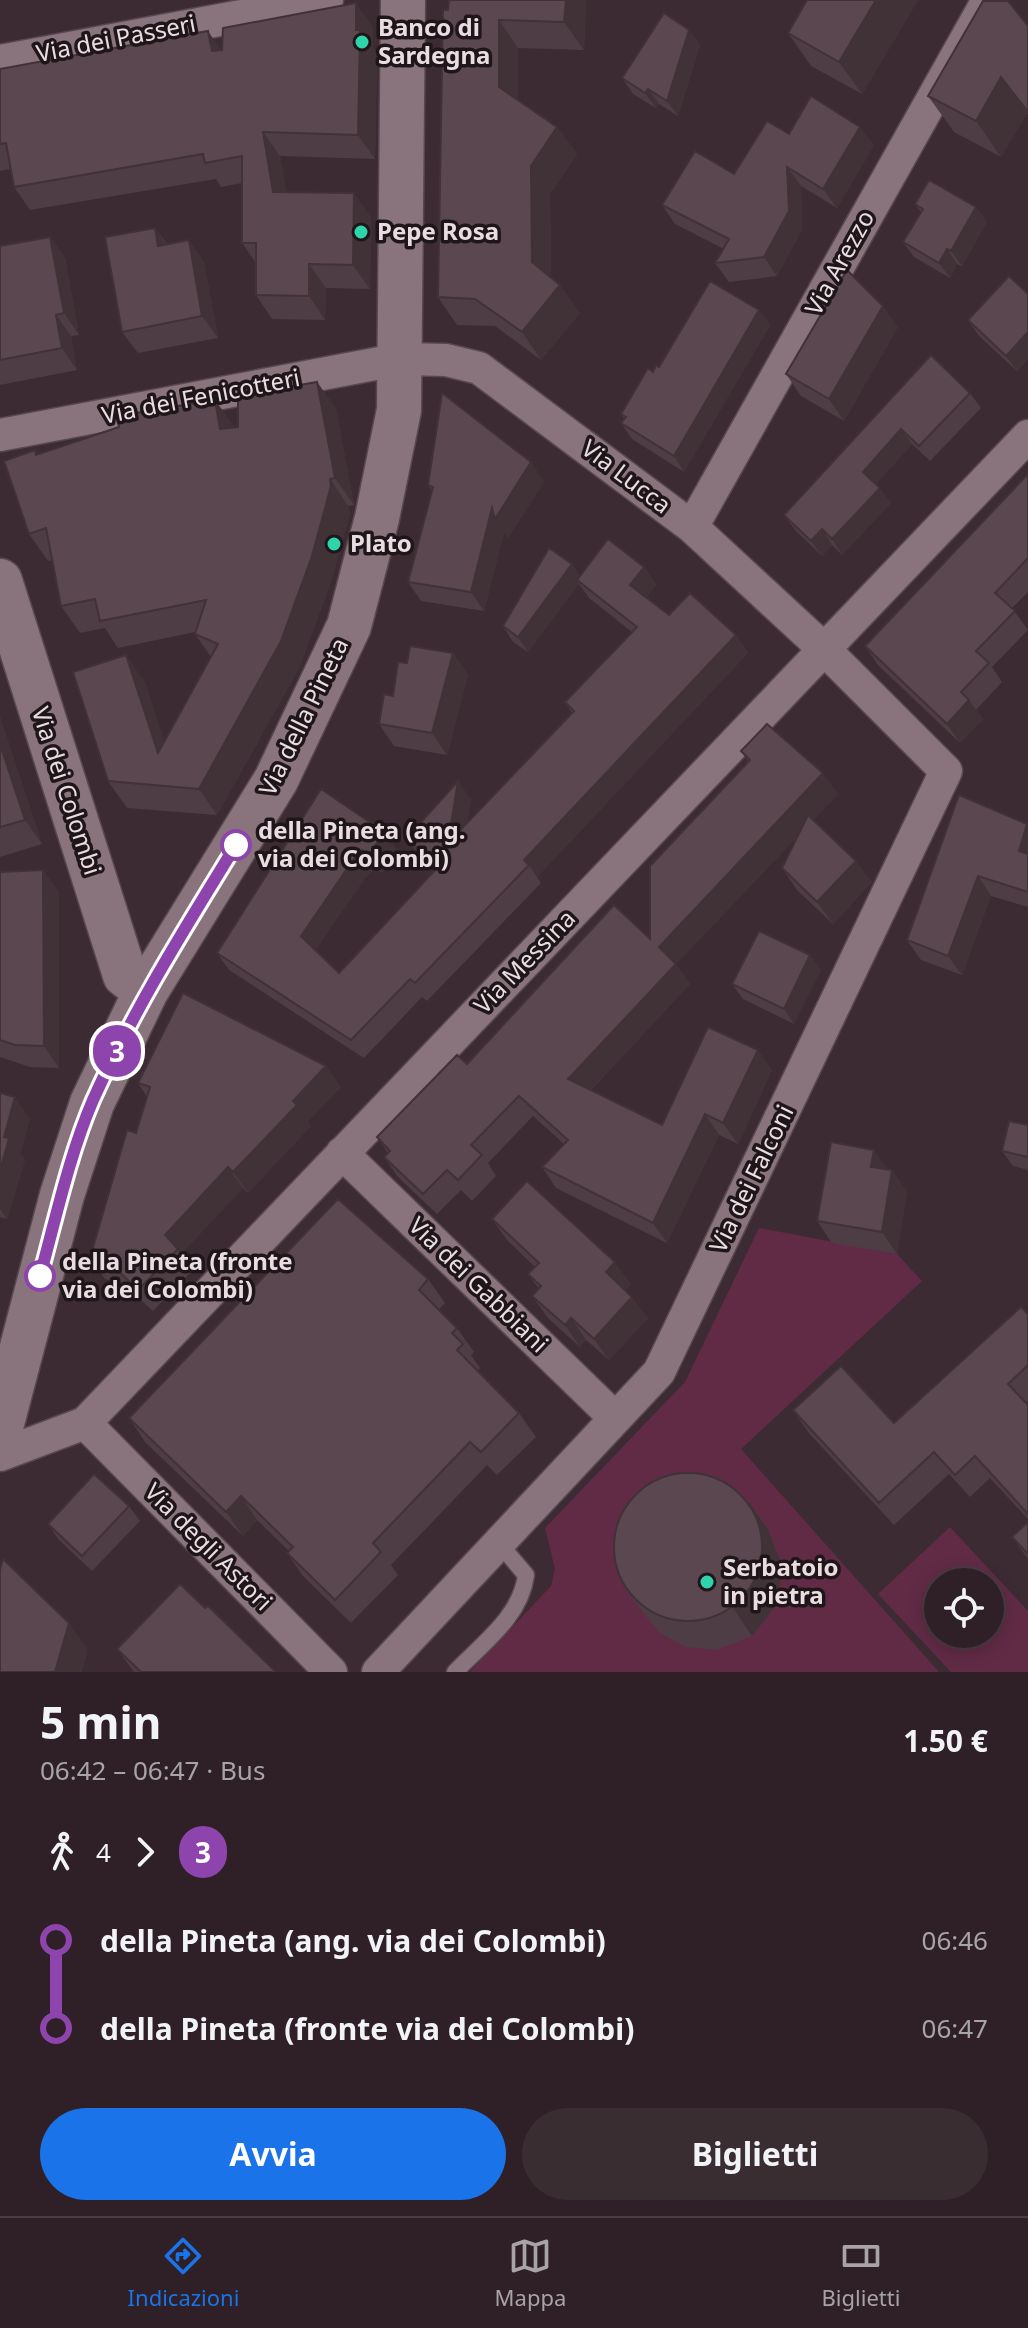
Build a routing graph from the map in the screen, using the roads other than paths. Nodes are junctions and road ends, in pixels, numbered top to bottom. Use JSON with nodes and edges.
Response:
{"nodes":[{"id":1,"x":327,"y":0,"type":"edge"},
{"id":2,"x":403,"y":0,"type":"edge"},
{"id":3,"x":988,"y":0,"type":"edge"},
{"id":4,"x":0,"y":61,"type":"edge"},
{"id":5,"x":401,"y":359,"type":"junction"},
{"id":6,"x":0,"y":435,"type":"edge"},
{"id":7,"x":1028,"y":436,"type":"edge"},
{"id":8,"x":692,"y":527,"type":"junction"},
{"id":9,"x":0,"y":581,"type":"edge"},
{"id":10,"x":824,"y":649,"type":"junction"},
{"id":11,"x":146,"y":991,"type":"junction"},
{"id":12,"x":342,"y":1153,"type":"junction"},
{"id":13,"x":614,"y":1417,"type":"junction"},
{"id":14,"x":85,"y":1423,"type":"junction"},
{"id":15,"x":0,"y":1431,"type":"edge"},
{"id":16,"x":0,"y":1455,"type":"edge"},
{"id":17,"x":498,"y":1542,"type":"junction"},
{"id":18,"x":331,"y":1672,"type":"edge"},
{"id":19,"x":378,"y":1672,"type":"edge"},
{"id":20,"x":455,"y":1672,"type":"edge"}],
"edges":[{"from":1,"to":4,"type":"street","name":"Via dei Passeri"},
{"from":2,"to":5,"type":"street","name":"Via della Pineta"},
{"from":3,"to":8,"type":"street","name":"Via Arezzo"},
{"from":5,"to":6,"type":"street","name":"Via dei Fenicotteri"},
{"from":5,"to":8,"type":"street","name":"Via Lucca"},
{"from":5,"to":11,"type":"street","name":"Via della Pineta"},
{"from":7,"to":10,"type":"street","name":"Via Messina"},
{"from":8,"to":10,"type":"street","name":"Via Lucca"},
{"from":9,"to":11,"type":"street","name":"Via dei Colombi"},
{"from":10,"to":12,"type":"street","name":"Via Messina"},
{"from":10,"to":13,"type":"street","name":"Via dei Falconi"},
{"from":11,"to":15,"type":"street","name":"Via della Pineta"},
{"from":12,"to":13,"type":"street","name":"Via dei Gabbiani"},
{"from":12,"to":14,"type":"street","name":"Via Messina"},
{"from":13,"to":17,"type":"street","name":"Via dei Falconi"},
{"from":14,"to":16,"type":"street","name":"Via Messina"},
{"from":14,"to":18,"type":"street","name":"Via degli Astori"},
{"from":17,"to":19,"type":"street","name":"Via dei Falconi"},
{"from":17,"to":20,"type":"lane"}]}
